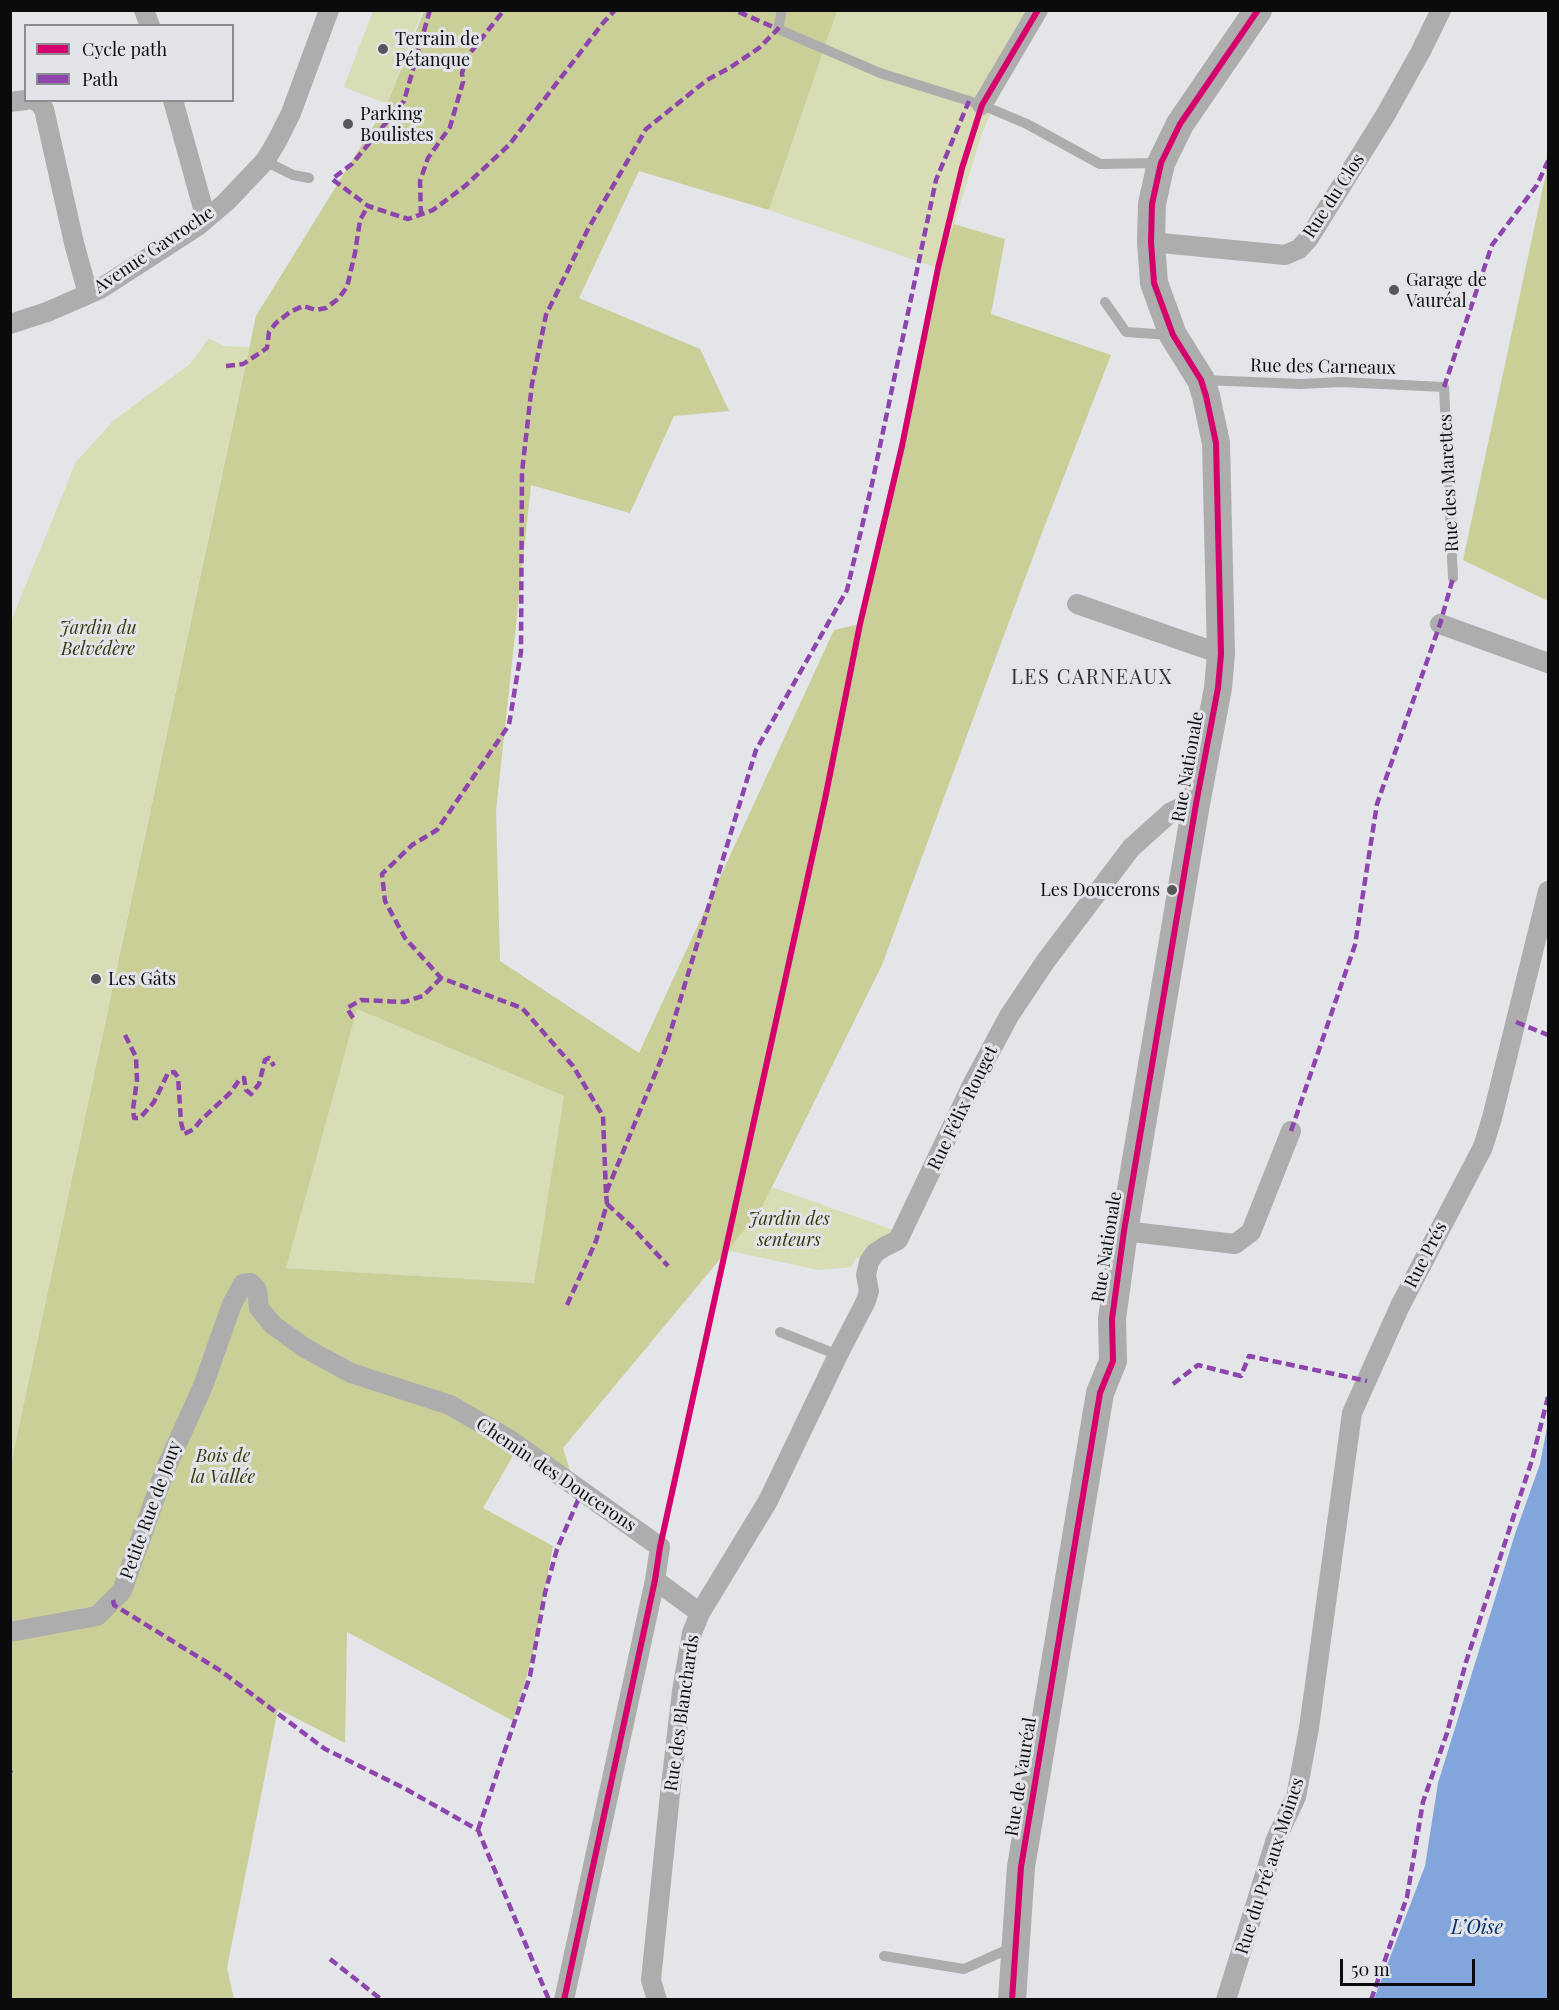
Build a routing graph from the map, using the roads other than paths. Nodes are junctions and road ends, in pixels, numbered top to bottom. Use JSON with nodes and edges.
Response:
{"nodes":[{"id":1,"x":329,"y":10,"type":"edge"},
{"id":2,"x":782,"y":10,"type":"edge"},
{"id":3,"x":1038,"y":10,"type":"edge"},
{"id":4,"x":1258,"y":10,"type":"edge"},
{"id":5,"x":1441,"y":10,"type":"edge"},
{"id":6,"x":38,"y":102,"type":"edge"},
{"id":7,"x":174,"y":102,"type":"edge"},
{"id":8,"x":982,"y":105,"type":"junction"},
{"id":9,"x":265,"y":160,"type":"junction"},
{"id":10,"x":1161,"y":163,"type":"junction"},
{"id":11,"x":309,"y":178,"type":"dead end"},
{"id":12,"x":206,"y":219,"type":"junction"},
{"id":13,"x":1151,"y":242,"type":"junction"},
{"id":14,"x":88,"y":294,"type":"junction"},
{"id":15,"x":1105,"y":302,"type":"dead end"},
{"id":16,"x":10,"y":324,"type":"edge"},
{"id":17,"x":1173,"y":335,"type":"junction"},
{"id":18,"x":1201,"y":380,"type":"junction"},
{"id":19,"x":1444,"y":387,"type":"joint"},
{"id":20,"x":1453,"y":578,"type":"dead end"},
{"id":21,"x":1077,"y":604,"type":"dead end"},
{"id":22,"x":1440,"y":624,"type":"dead end"},
{"id":23,"x":1221,"y":654,"type":"junction"},
{"id":24,"x":1548,"y":663,"type":"edge"},
{"id":25,"x":1196,"y":804,"type":"junction"},
{"id":26,"x":1548,"y":891,"type":"edge"},
{"id":27,"x":1291,"y":1131,"type":"dead end"},
{"id":28,"x":1124,"y":1231,"type":"junction"},
{"id":29,"x":243,"y":1284,"type":"joint"},
{"id":30,"x":780,"y":1332,"type":"dead end"},
{"id":31,"x":838,"y":1355,"type":"junction"},
{"id":32,"x":793,"y":1451,"type":"joint"},
{"id":33,"x":1072,"y":1562,"type":"joint"},
{"id":34,"x":656,"y":1580,"type":"junction"},
{"id":35,"x":700,"y":1613,"type":"junction"},
{"id":36,"x":1323,"y":1624,"type":"joint"},
{"id":37,"x":10,"y":1632,"type":"edge"},
{"id":38,"x":1015,"y":1947,"type":"junction"},
{"id":39,"x":884,"y":1956,"type":"dead end"},
{"id":40,"x":564,"y":2000,"type":"edge"},
{"id":41,"x":657,"y":2000,"type":"edge"},
{"id":42,"x":1012,"y":2000,"type":"edge"},
{"id":43,"x":1226,"y":2000,"type":"edge"}],
"edges":[{"from":1,"to":9,"type":"street","name":"Avenue Gavroche"},
{"from":2,"to":8,"type":"lane"},
{"from":3,"to":8,"type":"street"},
{"from":4,"to":10,"type":"street","name":"Rue Nationale"},
{"from":5,"to":13,"type":"street","name":"Rue du Clos"},
{"from":6,"to":14,"type":"street"},
{"from":7,"to":12,"type":"street"},
{"from":8,"to":10,"type":"lane"},
{"from":9,"to":11,"type":"lane"},
{"from":9,"to":12,"type":"street","name":"Avenue Gavroche"},
{"from":10,"to":13,"type":"street","name":"Rue Nationale"},
{"from":12,"to":14,"type":"street","name":"Avenue Gavroche"},
{"from":13,"to":17,"type":"street","name":"Rue Nationale"},
{"from":14,"to":16,"type":"street","name":"Avenue Gavroche"},
{"from":15,"to":17,"type":"lane"},
{"from":17,"to":18,"type":"street","name":"Rue Nationale"},
{"from":18,"to":19,"type":"lane","name":"Rue des Carneaux"},
{"from":18,"to":23,"type":"street","name":"Rue Nationale"},
{"from":19,"to":20,"type":"lane","name":"Rue des Marettes"},
{"from":21,"to":23,"type":"street"},
{"from":22,"to":24,"type":"street"},
{"from":23,"to":25,"type":"street","name":"Rue Nationale"},
{"from":25,"to":28,"type":"street","name":"Rue Nationale"},
{"from":25,"to":31,"type":"street","name":"Rue Félix Rouget"},
{"from":26,"to":36,"type":"street","name":"Rue Prés"},
{"from":27,"to":28,"type":"street"},
{"from":28,"to":33,"type":"street","name":"Rue Nationale"},
{"from":29,"to":34,"type":"street","name":"Chemin des Doucerons"},
{"from":29,"to":37,"type":"street","name":"Petite Rue de Jouy"},
{"from":30,"to":31,"type":"lane"},
{"from":31,"to":32,"type":"street","name":"Rue Félix Rouget"},
{"from":32,"to":35,"type":"street","name":"Rue des Blanchards"},
{"from":33,"to":38,"type":"street","name":"Rue de Vauréal"},
{"from":34,"to":35,"type":"street","name":"Rue des Blanchards"},
{"from":34,"to":40,"type":"street"},
{"from":35,"to":41,"type":"street","name":"Rue des Blanchards"},
{"from":36,"to":43,"type":"street","name":"Rue du Pré aux Moines"},
{"from":38,"to":39,"type":"lane"},
{"from":38,"to":42,"type":"street","name":"Rue de Vauréal"}]}
